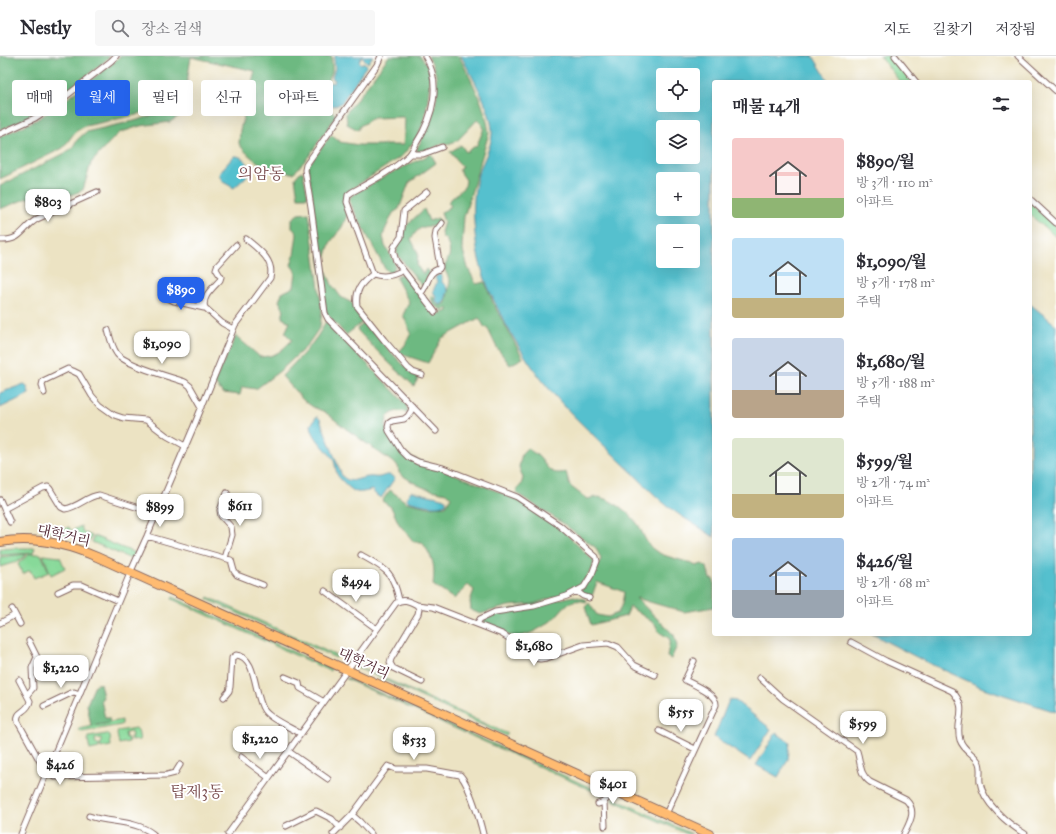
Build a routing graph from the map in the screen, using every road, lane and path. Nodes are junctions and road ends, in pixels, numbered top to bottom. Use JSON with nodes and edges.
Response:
{"nodes":[{"id":1,"x":116,"y":56,"type":"edge"},
{"id":2,"x":381,"y":56,"type":"edge"},
{"id":3,"x":425,"y":56,"type":"edge"},
{"id":4,"x":895,"y":56,"type":"edge"},
{"id":5,"x":1018,"y":56,"type":"edge"},
{"id":6,"x":914,"y":80,"type":"edge"},
{"id":7,"x":1056,"y":91,"type":"edge"},
{"id":8,"x":0,"y":134,"type":"edge"},
{"id":9,"x":442,"y":147,"type":"dead end"},
{"id":10,"x":410,"y":154,"type":"junction"},
{"id":11,"x":97,"y":192,"type":"dead end"},
{"id":12,"x":427,"y":192,"type":"dead end"},
{"id":13,"x":1032,"y":201,"type":"edge"},
{"id":14,"x":442,"y":223,"type":"dead end"},
{"id":15,"x":1056,"y":223,"type":"edge"},
{"id":16,"x":246,"y":239,"type":"dead end"},
{"id":17,"x":0,"y":240,"type":"edge"},
{"id":18,"x":236,"y":245,"type":"dead end"},
{"id":19,"x":403,"y":270,"type":"junction"},
{"id":20,"x":373,"y":274,"type":"junction"},
{"id":21,"x":179,"y":284,"type":"dead end"},
{"id":22,"x":421,"y":293,"type":"junction"},
{"id":23,"x":164,"y":296,"type":"dead end"},
{"id":24,"x":205,"y":308,"type":"junction"},
{"id":25,"x":435,"y":312,"type":"dead end"},
{"id":26,"x":233,"y":329,"type":"junction"},
{"id":27,"x":108,"y":330,"type":"dead end"},
{"id":28,"x":422,"y":375,"type":"dead end"},
{"id":29,"x":44,"y":393,"type":"dead end"},
{"id":30,"x":412,"y":406,"type":"junction"},
{"id":31,"x":202,"y":407,"type":"junction"},
{"id":32,"x":436,"y":431,"type":"dead end"},
{"id":33,"x":185,"y":446,"type":"junction"},
{"id":34,"x":227,"y":493,"type":"dead end"},
{"id":35,"x":0,"y":500,"type":"edge"},
{"id":36,"x":4,"y":509,"type":"junction"},
{"id":37,"x":157,"y":514,"type":"junction"},
{"id":38,"x":10,"y":522,"type":"dead end"},
{"id":39,"x":148,"y":536,"type":"junction"},
{"id":40,"x":0,"y":542,"type":"edge"},
{"id":41,"x":361,"y":555,"type":"dead end"},
{"id":42,"x":225,"y":558,"type":"junction"},
{"id":43,"x":131,"y":571,"type":"junction"},
{"id":44,"x":263,"y":585,"type":"dead end"},
{"id":45,"x":325,"y":591,"type":"dead end"},
{"id":46,"x":576,"y":591,"type":"junction"},
{"id":47,"x":58,"y":592,"type":"dead end"},
{"id":48,"x":590,"y":598,"type":"dead end"},
{"id":49,"x":399,"y":600,"type":"junction"},
{"id":50,"x":118,"y":602,"type":"junction"},
{"id":51,"x":417,"y":604,"type":"junction"},
{"id":52,"x":12,"y":609,"type":"dead end"},
{"id":53,"x":15,"y":615,"type":"junction"},
{"id":54,"x":0,"y":623,"type":"edge"},
{"id":55,"x":20,"y":624,"type":"dead end"},
{"id":56,"x":477,"y":624,"type":"junction"},
{"id":57,"x":377,"y":628,"type":"junction"},
{"id":58,"x":29,"y":641,"type":"dead end"},
{"id":59,"x":851,"y":642,"type":"dead end"},
{"id":60,"x":694,"y":661,"type":"dead end"},
{"id":61,"x":347,"y":669,"type":"junction"},
{"id":62,"x":655,"y":675,"type":"dead end"},
{"id":63,"x":285,"y":677,"type":"dead end"},
{"id":64,"x":760,"y":678,"type":"dead end"},
{"id":65,"x":19,"y":680,"type":"dead end"},
{"id":66,"x":422,"y":682,"type":"dead end"},
{"id":67,"x":80,"y":694,"type":"junction"},
{"id":68,"x":27,"y":695,"type":"junction"},
{"id":69,"x":224,"y":697,"type":"dead end"},
{"id":70,"x":324,"y":702,"type":"junction"},
{"id":71,"x":44,"y":706,"type":"dead end"},
{"id":72,"x":659,"y":731,"type":"dead end"},
{"id":73,"x":301,"y":734,"type":"junction"},
{"id":74,"x":695,"y":749,"type":"junction"},
{"id":75,"x":288,"y":751,"type":"junction"},
{"id":76,"x":241,"y":757,"type":"dead end"},
{"id":77,"x":180,"y":765,"type":"dead end"},
{"id":78,"x":47,"y":774,"type":"junction"},
{"id":79,"x":269,"y":778,"type":"junction"},
{"id":80,"x":328,"y":779,"type":"dead end"},
{"id":81,"x":611,"y":790,"type":"junction"},
{"id":82,"x":666,"y":814,"type":"junction"},
{"id":83,"x":352,"y":815,"type":"junction"},
{"id":84,"x":89,"y":816,"type":"dead end"},
{"id":85,"x":286,"y":826,"type":"dead end"},
{"id":86,"x":605,"y":826,"type":"dead end"},
{"id":87,"x":340,"y":828,"type":"junction"},
{"id":88,"x":21,"y":834,"type":"edge"},
{"id":89,"x":153,"y":834,"type":"edge"},
{"id":90,"x":228,"y":834,"type":"edge"},
{"id":91,"x":333,"y":834,"type":"edge"},
{"id":92,"x":371,"y":834,"type":"edge"},
{"id":93,"x":483,"y":834,"type":"edge"},
{"id":94,"x":710,"y":834,"type":"edge"},
{"id":95,"x":904,"y":834,"type":"edge"},
{"id":96,"x":1025,"y":834,"type":"edge"}],
"edges":[{"from":1,"to":8,"type":"street"},
{"from":2,"to":30,"type":"street"},
{"from":3,"to":10,"type":"street"},
{"from":4,"to":6,"type":"street"},
{"from":5,"to":7,"type":"street"},
{"from":9,"to":10,"type":"street"},
{"from":10,"to":20,"type":"street"},
{"from":11,"to":17,"type":"street"},
{"from":12,"to":19,"type":"street"},
{"from":13,"to":15,"type":"street"},
{"from":14,"to":22,"type":"street"},
{"from":16,"to":26,"type":"street"},
{"from":18,"to":24,"type":"street"},
{"from":19,"to":20,"type":"street"},
{"from":19,"to":22,"type":"street"},
{"from":20,"to":28,"type":"street"},
{"from":21,"to":24,"type":"street"},
{"from":22,"to":25,"type":"street"},
{"from":23,"to":24,"type":"street"},
{"from":24,"to":26,"type":"street"},
{"from":26,"to":31,"type":"street"},
{"from":27,"to":31,"type":"street"},
{"from":29,"to":33,"type":"street"},
{"from":30,"to":32,"type":"street"},
{"from":30,"to":46,"type":"street"},
{"from":31,"to":33,"type":"street"},
{"from":33,"to":37,"type":"street"},
{"from":34,"to":42,"type":"street"},
{"from":35,"to":36,"type":"street"},
{"from":36,"to":37,"type":"street"},
{"from":36,"to":38,"type":"street"},
{"from":37,"to":39,"type":"street"},
{"from":39,"to":42,"type":"street"},
{"from":39,"to":43,"type":"street"},
{"from":40,"to":43,"type":"main road","name":"대학거리"},
{"from":41,"to":49,"type":"street"},
{"from":42,"to":44,"type":"street"},
{"from":43,"to":50,"type":"street"},
{"from":43,"to":61,"type":"main road","name":"대학거리"},
{"from":45,"to":57,"type":"street"},
{"from":46,"to":48,"type":"street"},
{"from":46,"to":56,"type":"street"},
{"from":47,"to":50,"type":"street"},
{"from":49,"to":51,"type":"street"},
{"from":49,"to":57,"type":"street"},
{"from":50,"to":67,"type":"street"},
{"from":51,"to":56,"type":"street"},
{"from":51,"to":66,"type":"street"},
{"from":52,"to":53,"type":"street"},
{"from":53,"to":54,"type":"street"},
{"from":53,"to":55,"type":"street"},
{"from":56,"to":62,"type":"street"},
{"from":57,"to":61,"type":"street"},
{"from":58,"to":68,"type":"street"},
{"from":59,"to":96,"type":"street"},
{"from":60,"to":74,"type":"street"},
{"from":61,"to":70,"type":"street"},
{"from":61,"to":81,"type":"main road","name":"대학거리"},
{"from":63,"to":70,"type":"street"},
{"from":64,"to":95,"type":"street"},
{"from":65,"to":68,"type":"street"},
{"from":67,"to":71,"type":"street"},
{"from":67,"to":78,"type":"street"},
{"from":68,"to":78,"type":"street"},
{"from":69,"to":73,"type":"street"},
{"from":70,"to":73,"type":"street"},
{"from":72,"to":74,"type":"street"},
{"from":73,"to":75,"type":"street"},
{"from":74,"to":82,"type":"street"},
{"from":75,"to":79,"type":"street"},
{"from":75,"to":80,"type":"street"},
{"from":76,"to":79,"type":"street"},
{"from":77,"to":78,"type":"street"},
{"from":78,"to":88,"type":"street"},
{"from":79,"to":90,"type":"street"},
{"from":81,"to":82,"type":"main road","name":"대학거리"},
{"from":81,"to":86,"type":"street"},
{"from":82,"to":94,"type":"main road","name":"대학거리"},
{"from":83,"to":87,"type":"street"},
{"from":83,"to":92,"type":"street"},
{"from":83,"to":93,"type":"street"},
{"from":84,"to":89,"type":"street"},
{"from":85,"to":87,"type":"street"},
{"from":87,"to":91,"type":"street"}]}
